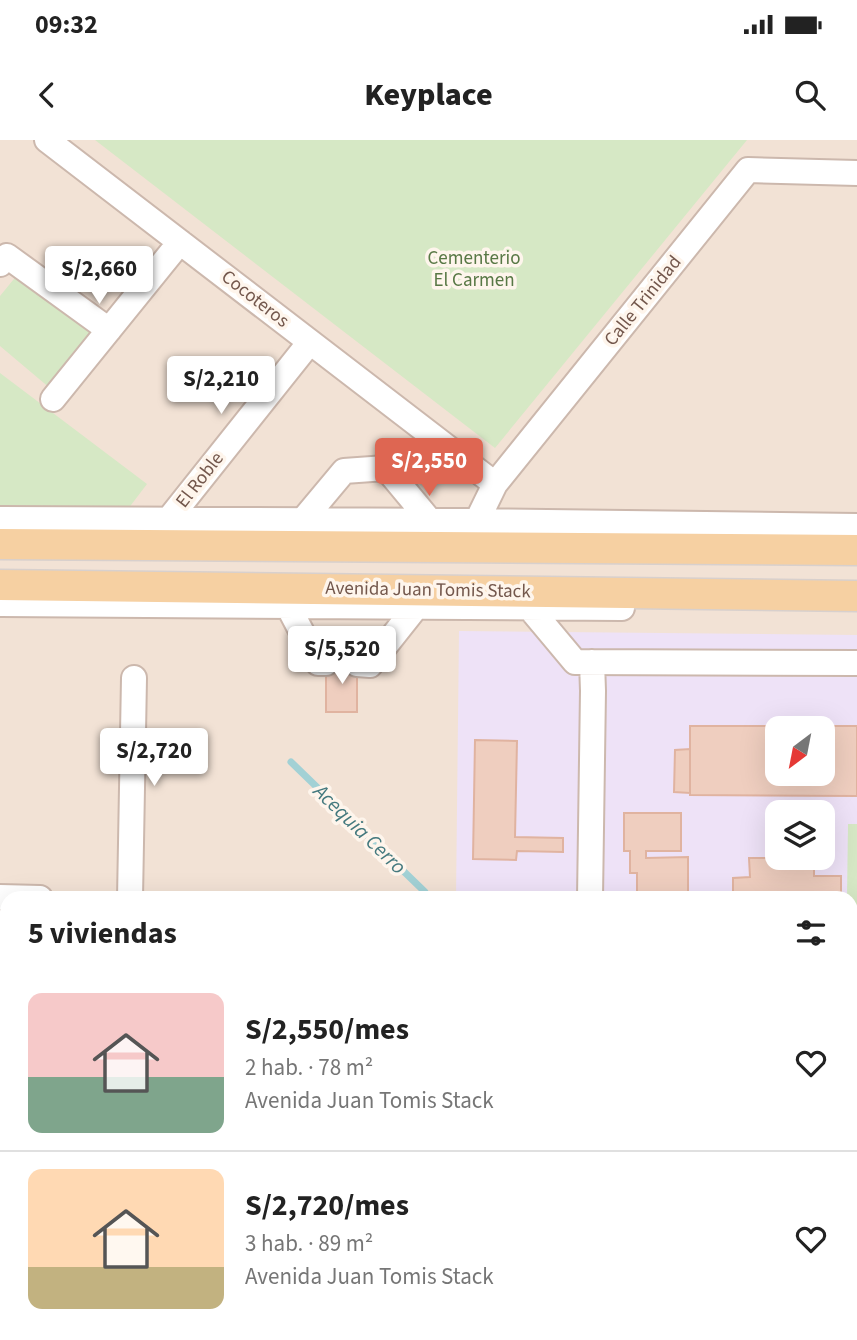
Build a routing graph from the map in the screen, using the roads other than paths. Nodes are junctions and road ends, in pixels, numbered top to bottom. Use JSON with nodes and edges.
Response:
{"nodes":[{"id":1,"x":47,"y":140,"type":"edge"},
{"id":2,"x":857,"y":173,"type":"edge"},
{"id":3,"x":180,"y":242,"type":"junction"},
{"id":4,"x":4,"y":260,"type":"edge"},
{"id":5,"x":109,"y":331,"type":"junction"},
{"id":6,"x":310,"y":342,"type":"junction"},
{"id":7,"x":53,"y":399,"type":"dead end"},
{"id":8,"x":495,"y":484,"type":"junction"},
{"id":9,"x":0,"y":519,"type":"edge"},
{"id":10,"x":169,"y":519,"type":"junction"},
{"id":11,"x":303,"y":520,"type":"junction"},
{"id":12,"x":430,"y":521,"type":"junction"},
{"id":13,"x":477,"y":521,"type":"junction"},
{"id":14,"x":857,"y":526,"type":"edge"},
{"id":15,"x":0,"y":544,"type":"edge"},
{"id":16,"x":857,"y":550,"type":"edge"},
{"id":17,"x":0,"y":585,"type":"edge"},
{"id":18,"x":857,"y":596,"type":"edge"},
{"id":19,"x":0,"y":604,"type":"edge"},
{"id":20,"x":288,"y":606,"type":"junction"},
{"id":21,"x":416,"y":607,"type":"junction"},
{"id":22,"x":529,"y":607,"type":"junction"},
{"id":23,"x":857,"y":609,"type":"edge"},
{"id":24,"x":592,"y":662,"type":"junction"},
{"id":25,"x":326,"y":663,"type":"dead end"},
{"id":26,"x":857,"y":663,"type":"edge"},
{"id":27,"x":357,"y":664,"type":"dead end"},
{"id":28,"x":134,"y":678,"type":"dead end"},
{"id":29,"x":130,"y":891,"type":"edge"},
{"id":30,"x":590,"y":891,"type":"edge"}],
"edges":[{"from":1,"to":3,"type":"street","name":"Cocoteros"},
{"from":2,"to":8,"type":"street","name":"Calle Trinidad"},
{"from":3,"to":5,"type":"street"},
{"from":3,"to":6,"type":"street","name":"Cocoteros"},
{"from":4,"to":5,"type":"street"},
{"from":5,"to":7,"type":"street"},
{"from":6,"to":8,"type":"street","name":"Cocoteros"},
{"from":6,"to":10,"type":"street","name":"El Roble"},
{"from":8,"to":13,"type":"street","name":"Calle Trinidad"},
{"from":9,"to":10,"type":"street"},
{"from":10,"to":11,"type":"street"},
{"from":11,"to":12,"type":"street"},
{"from":11,"to":12,"type":"street"},
{"from":12,"to":13,"type":"street"},
{"from":13,"to":14,"type":"street"},
{"from":15,"to":16,"type":"main road"},
{"from":17,"to":18,"type":"main road","name":"Avenida Juan Tomis Stack"},
{"from":19,"to":20,"type":"street","name":"Avenida Juan Tomis Stack"},
{"from":20,"to":21,"type":"street","name":"Avenida Juan Tomis Stack"},
{"from":20,"to":25,"type":"street"},
{"from":21,"to":22,"type":"street","name":"Avenida Juan Tomis Stack"},
{"from":21,"to":27,"type":"street"},
{"from":22,"to":23,"type":"street","name":"Avenida Juan Tomis Stack"},
{"from":22,"to":24,"type":"street"},
{"from":24,"to":26,"type":"street"},
{"from":24,"to":30,"type":"street"},
{"from":28,"to":29,"type":"street"}]}
